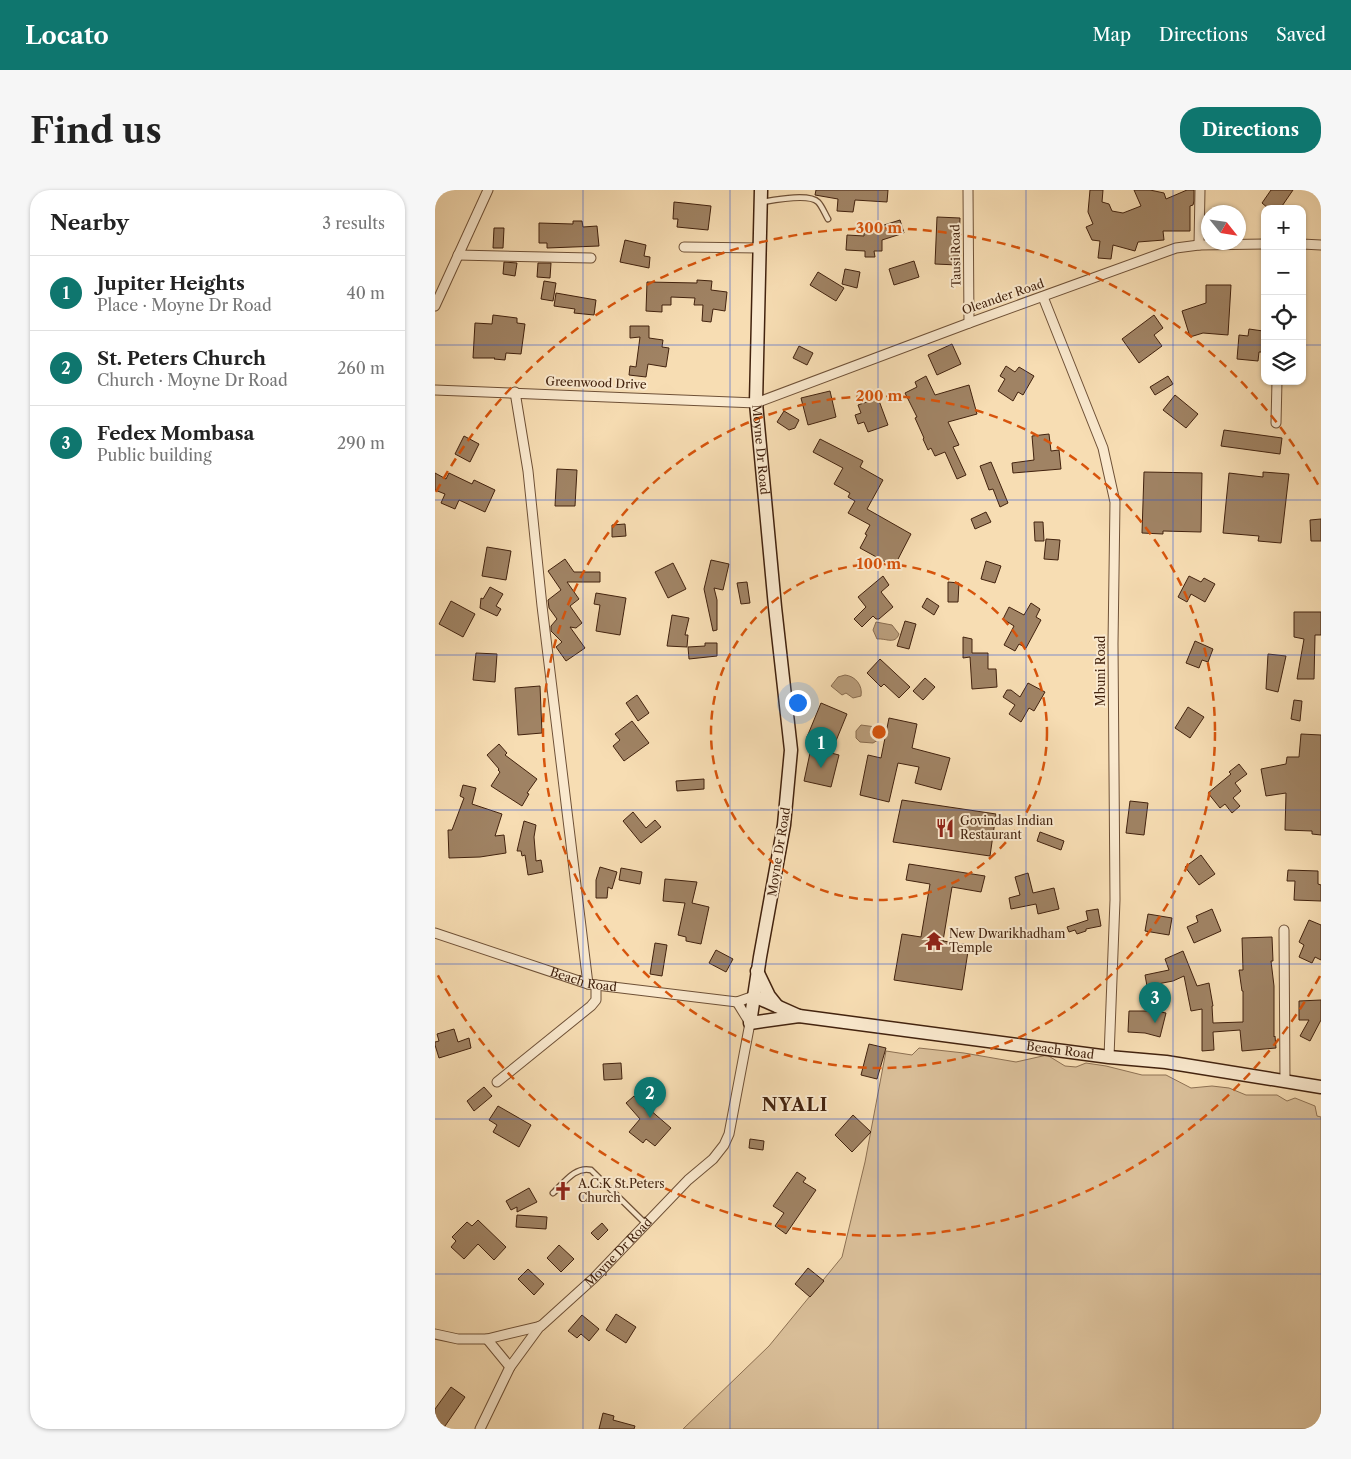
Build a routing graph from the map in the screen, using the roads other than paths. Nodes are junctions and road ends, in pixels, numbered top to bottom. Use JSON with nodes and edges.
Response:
{"nodes":[{"id":1,"x":488,"y":190,"type":"edge"},
{"id":2,"x":968,"y":190,"type":"edge"},
{"id":3,"x":1200,"y":190,"type":"edge"},
{"id":4,"x":761,"y":196,"type":"edge"},
{"id":5,"x":829,"y":219,"type":"dead end"},
{"id":6,"x":1261,"y":244,"type":"edge"},
{"id":7,"x":1306,"y":244,"type":"edge"},
{"id":8,"x":1199,"y":245,"type":"junction"},
{"id":9,"x":1321,"y":245,"type":"edge"},
{"id":10,"x":684,"y":247,"type":"dead end"},
{"id":11,"x":759,"y":248,"type":"junction"},
{"id":12,"x":458,"y":255,"type":"junction"},
{"id":13,"x":591,"y":258,"type":"dead end"},
{"id":14,"x":1043,"y":297,"type":"junction"},
{"id":15,"x":435,"y":306,"type":"edge"},
{"id":16,"x":969,"y":322,"type":"junction"},
{"id":17,"x":1277,"y":385,"type":"edge"},
{"id":18,"x":435,"y":390,"type":"edge"},
{"id":19,"x":515,"y":392,"type":"junction"},
{"id":20,"x":756,"y":403,"type":"junction"},
{"id":21,"x":1276,"y":423,"type":"dead end"},
{"id":22,"x":1284,"y":930,"type":"dead end"},
{"id":23,"x":435,"y":933,"type":"edge"},
{"id":24,"x":757,"y":971,"type":"junction"},
{"id":25,"x":592,"y":984,"type":"junction"},
{"id":26,"x":753,"y":996,"type":"junction"},
{"id":27,"x":737,"y":1002,"type":"junction"},
{"id":28,"x":777,"y":1006,"type":"junction"},
{"id":29,"x":799,"y":1016,"type":"junction"},
{"id":30,"x":750,"y":1022,"type":"junction"},
{"id":31,"x":1109,"y":1057,"type":"junction"},
{"id":32,"x":1285,"y":1080,"type":"junction"},
{"id":33,"x":497,"y":1082,"type":"dead end"},
{"id":34,"x":1321,"y":1087,"type":"edge"},
{"id":35,"x":553,"y":1193,"type":"dead end"},
{"id":36,"x":646,"y":1224,"type":"junction"},
{"id":37,"x":541,"y":1326,"type":"junction"},
{"id":38,"x":435,"y":1334,"type":"edge"},
{"id":39,"x":487,"y":1339,"type":"junction"},
{"id":40,"x":510,"y":1367,"type":"junction"},
{"id":41,"x":480,"y":1429,"type":"edge"}],
"edges":[{"from":1,"to":12,"type":"street"},
{"from":2,"to":16,"type":"street","name":"Tausi Road"},
{"from":3,"to":8,"type":"street"},
{"from":4,"to":5,"type":"lane"},
{"from":4,"to":11,"type":"main road","name":"Moyne Dr Road"},
{"from":6,"to":8,"type":"street","name":"Oleander Road"},
{"from":7,"to":9,"type":"street"},
{"from":8,"to":14,"type":"street","name":"Oleander Road"},
{"from":10,"to":11,"type":"street"},
{"from":11,"to":20,"type":"main road","name":"Moyne Dr Road"},
{"from":12,"to":13,"type":"street"},
{"from":12,"to":15,"type":"street"},
{"from":14,"to":16,"type":"street","name":"Oleander Road"},
{"from":14,"to":31,"type":"street","name":"Mbuni Road"},
{"from":16,"to":20,"type":"street","name":"Oleander Road"},
{"from":17,"to":21,"type":"street"},
{"from":18,"to":19,"type":"street","name":"Greenwood Drive"},
{"from":19,"to":20,"type":"street","name":"Greenwood Drive"},
{"from":19,"to":25,"type":"street"},
{"from":20,"to":24,"type":"main road","name":"Moyne Dr Road"},
{"from":22,"to":32,"type":"street"},
{"from":23,"to":25,"type":"street","name":"Beach Road"},
{"from":24,"to":26,"type":"main road","name":"Moyne Dr Road"},
{"from":24,"to":28,"type":"main road"},
{"from":25,"to":27,"type":"street","name":"Beach Road"},
{"from":25,"to":33,"type":"street"},
{"from":26,"to":27,"type":"street","name":"Beach Road"},
{"from":26,"to":28,"type":"main road","name":"Beach Road"},
{"from":26,"to":30,"type":"main road","name":"Moyne Dr Road"},
{"from":27,"to":30,"type":"street"},
{"from":28,"to":29,"type":"main road","name":"Beach Road"},
{"from":29,"to":30,"type":"main road","name":"Beach Road"},
{"from":29,"to":31,"type":"main road","name":"Beach Road"},
{"from":30,"to":36,"type":"street","name":"Moyne Dr Road"},
{"from":31,"to":32,"type":"main road","name":"Beach Road"},
{"from":32,"to":34,"type":"main road","name":"Beach Road"},
{"from":35,"to":36,"type":"lane"},
{"from":36,"to":37,"type":"street","name":"Moyne Dr Road"},
{"from":37,"to":39,"type":"street","name":"Moyne Dr Road"},
{"from":37,"to":40,"type":"street"},
{"from":38,"to":39,"type":"street","name":"Moyne Dr Road"},
{"from":39,"to":40,"type":"street"},
{"from":40,"to":41,"type":"street"}]}
